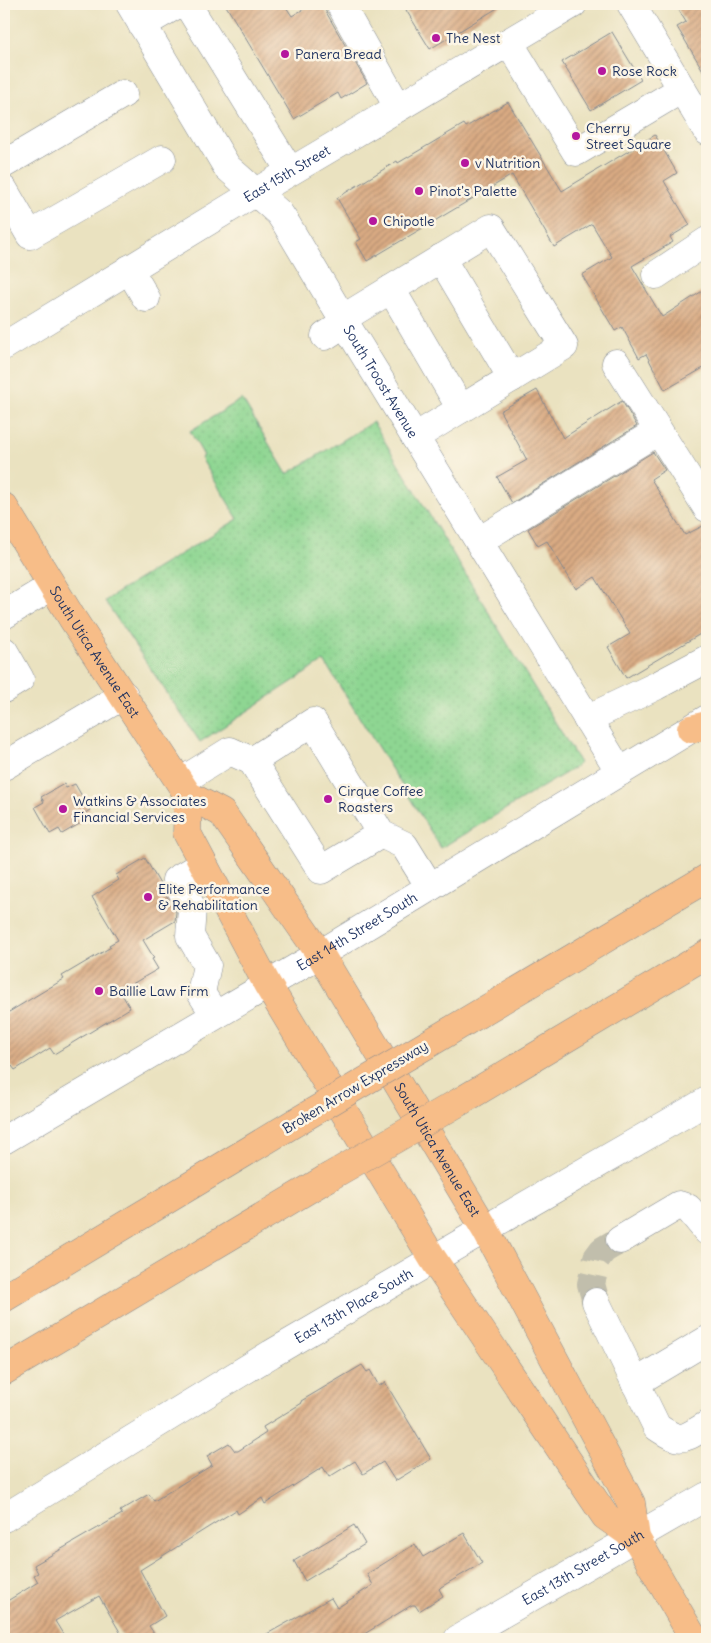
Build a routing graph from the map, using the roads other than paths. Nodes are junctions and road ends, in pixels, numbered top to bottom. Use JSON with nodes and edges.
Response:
{"nodes":[{"id":1,"x":178,"y":4,"type":"edge"},
{"id":2,"x":187,"y":4,"type":"edge"},
{"id":3,"x":340,"y":4,"type":"edge"},
{"id":4,"x":631,"y":4,"type":"edge"},
{"id":5,"x":564,"y":6,"type":"edge"},
{"id":6,"x":136,"y":14,"type":"edge"},
{"id":7,"x":508,"y":42,"type":"junction"},
{"id":8,"x":682,"y":89,"type":"junction"},
{"id":9,"x":123,"y":94,"type":"dead end"},
{"id":10,"x":398,"y":107,"type":"junction"},
{"id":11,"x":704,"y":118,"type":"edge"},
{"id":12,"x":162,"y":158,"type":"dead end"},
{"id":13,"x":4,"y":164,"type":"edge"},
{"id":14,"x":290,"y":171,"type":"junction"},
{"id":15,"x":4,"y":190,"type":"edge"},
{"id":16,"x":256,"y":192,"type":"junction"},
{"id":17,"x":707,"y":223,"type":"edge"},
{"id":18,"x":707,"y":240,"type":"edge"},
{"id":19,"x":441,"y":258,"type":"junction"},
{"id":20,"x":129,"y":269,"type":"junction"},
{"id":21,"x":656,"y":275,"type":"dead end"},
{"id":22,"x":391,"y":289,"type":"junction"},
{"id":23,"x":146,"y":298,"type":"dead end"},
{"id":24,"x":338,"y":326,"type":"junction"},
{"id":25,"x":4,"y":346,"type":"edge"},
{"id":26,"x":616,"y":363,"type":"dead end"},
{"id":27,"x":512,"y":378,"type":"junction"},
{"id":28,"x":461,"y":409,"type":"junction"},
{"id":29,"x":658,"y":431,"type":"junction"},
{"id":30,"x":415,"y":436,"type":"junction"},
{"id":31,"x":4,"y":507,"type":"edge"},
{"id":32,"x":707,"y":508,"type":"edge"},
{"id":33,"x":479,"y":541,"type":"junction"},
{"id":34,"x":52,"y":586,"type":"junction"},
{"id":35,"x":4,"y":615,"type":"edge"},
{"id":36,"x":4,"y":651,"type":"edge"},
{"id":37,"x":707,"y":659,"type":"edge"},
{"id":38,"x":4,"y":689,"type":"edge"},
{"id":39,"x":124,"y":695,"type":"junction"},
{"id":40,"x":587,"y":719,"type":"junction"},
{"id":41,"x":702,"y":724,"type":"edge"},
{"id":42,"x":252,"y":760,"type":"junction"},
{"id":43,"x":4,"y":766,"type":"edge"},
{"id":44,"x":620,"y":772,"type":"junction"},
{"id":45,"x":184,"y":788,"type":"junction"},
{"id":46,"x":381,"y":834,"type":"junction"},
{"id":47,"x":203,"y":864,"type":"junction"},
{"id":48,"x":707,"y":878,"type":"edge"},
{"id":49,"x":430,"y":887,"type":"junction"},
{"id":50,"x":320,"y":954,"type":"junction"},
{"id":51,"x":707,"y":954,"type":"edge"},
{"id":52,"x":267,"y":984,"type":"junction"},
{"id":53,"x":215,"y":1015,"type":"junction"},
{"id":54,"x":707,"y":1101,"type":"edge"},
{"id":55,"x":4,"y":1140,"type":"edge"},
{"id":56,"x":485,"y":1229,"type":"junction"},
{"id":57,"x":707,"y":1231,"type":"edge"},
{"id":58,"x":620,"y":1240,"type":"tunnel mouth"},
{"id":59,"x":91,"y":1246,"type":"junction"},
{"id":60,"x":433,"y":1259,"type":"junction"},
{"id":61,"x":4,"y":1276,"type":"edge"},
{"id":62,"x":4,"y":1298,"type":"edge"},
{"id":63,"x":596,"y":1302,"type":"tunnel mouth"},
{"id":64,"x":707,"y":1340,"type":"edge"},
{"id":65,"x":40,"y":1349,"type":"junction"},
{"id":66,"x":4,"y":1371,"type":"edge"},
{"id":67,"x":4,"y":1379,"type":"edge"},
{"id":68,"x":635,"y":1383,"type":"junction"},
{"id":69,"x":707,"y":1425,"type":"edge"},
{"id":70,"x":707,"y":1496,"type":"edge"},
{"id":71,"x":4,"y":1518,"type":"edge"},
{"id":72,"x":636,"y":1538,"type":"junction"},
{"id":73,"x":458,"y":1639,"type":"edge"},
{"id":74,"x":694,"y":1639,"type":"edge"}],
"edges":[{"from":1,"to":6,"type":"street"},
{"from":2,"to":14,"type":"street"},
{"from":3,"to":10,"type":"street"},
{"from":4,"to":8,"type":"street"},
{"from":5,"to":7,"type":"street","name":"East 15th Street"},
{"from":6,"to":16,"type":"street","name":"South Troost Avenue"},
{"from":7,"to":8,"type":"street"},
{"from":7,"to":10,"type":"street","name":"East 15th Street"},
{"from":8,"to":11,"type":"street"},
{"from":9,"to":13,"type":"street"},
{"from":10,"to":14,"type":"street","name":"East 15th Street"},
{"from":12,"to":15,"type":"street"},
{"from":14,"to":16,"type":"street","name":"East 15th Street"},
{"from":16,"to":20,"type":"street","name":"East 15th Street"},
{"from":16,"to":24,"type":"street","name":"South Troost Avenue"},
{"from":17,"to":18,"type":"street"},
{"from":18,"to":21,"type":"street"},
{"from":19,"to":22,"type":"street"},
{"from":19,"to":27,"type":"street"},
{"from":19,"to":27,"type":"street"},
{"from":20,"to":23,"type":"street"},
{"from":20,"to":25,"type":"street","name":"East 15th Street"},
{"from":22,"to":24,"type":"street"},
{"from":22,"to":28,"type":"street"},
{"from":24,"to":30,"type":"street","name":"South Troost Avenue"},
{"from":26,"to":29,"type":"street"},
{"from":27,"to":28,"type":"street"},
{"from":28,"to":30,"type":"street"},
{"from":29,"to":32,"type":"street"},
{"from":29,"to":33,"type":"street"},
{"from":30,"to":33,"type":"street","name":"South Troost Avenue"},
{"from":31,"to":34,"type":"main road","name":"South Utica Avenue East"},
{"from":33,"to":40,"type":"street","name":"South Troost Avenue"},
{"from":34,"to":35,"type":"street"},
{"from":34,"to":39,"type":"main road","name":"South Utica Avenue East"},
{"from":36,"to":38,"type":"street"},
{"from":37,"to":40,"type":"street"},
{"from":39,"to":43,"type":"street"},
{"from":39,"to":45,"type":"main road","name":"South Utica Avenue East"},
{"from":40,"to":44,"type":"street","name":"South Troost Avenue"},
{"from":41,"to":44,"type":"street","name":"East 14th Street South"},
{"from":42,"to":45,"type":"street"},
{"from":42,"to":46,"type":"street"},
{"from":42,"to":46,"type":"street"},
{"from":44,"to":49,"type":"street","name":"East 14th Street South"},
{"from":45,"to":47,"type":"main road","name":"South Utica Avenue East"},
{"from":45,"to":50,"type":"main road","name":"South Utica Avenue East"},
{"from":46,"to":49,"type":"street"},
{"from":47,"to":52,"type":"main road","name":"South Utica Avenue East"},
{"from":47,"to":53,"type":"street"},
{"from":48,"to":59,"type":"main road","name":"Broken Arrow Expressway","bridge":true},
{"from":49,"to":50,"type":"street","name":"East 14th Street South"},
{"from":50,"to":52,"type":"street","name":"East 14th Street South"},
{"from":50,"to":56,"type":"main road","name":"South Utica Avenue East"},
{"from":51,"to":65,"type":"main road","bridge":true},
{"from":52,"to":53,"type":"street","name":"East 14th Street South"},
{"from":52,"to":60,"type":"main road","name":"South Utica Avenue East"},
{"from":53,"to":55,"type":"street","name":"East 14th Street South"},
{"from":54,"to":56,"type":"street","name":"East 13th Place South"},
{"from":56,"to":60,"type":"street","name":"East 13th Place South"},
{"from":56,"to":72,"type":"main road","name":"South Utica Avenue East"},
{"from":57,"to":58,"type":"street"},
{"from":59,"to":61,"type":"main road"},
{"from":59,"to":62,"type":"main road","name":"Broken Arrow Expressway"},
{"from":60,"to":71,"type":"street","name":"East 13th Place South"},
{"from":60,"to":72,"type":"main road","name":"South Utica Avenue East"},
{"from":63,"to":68,"type":"street"},
{"from":64,"to":68,"type":"street"},
{"from":65,"to":66,"type":"main road"},
{"from":65,"to":67,"type":"main road"},
{"from":68,"to":69,"type":"street"},
{"from":70,"to":72,"type":"street","name":"East 13th Street South"},
{"from":72,"to":73,"type":"street","name":"East 13th Street South"},
{"from":72,"to":74,"type":"main road","name":"South Utica Avenue East"}]}
